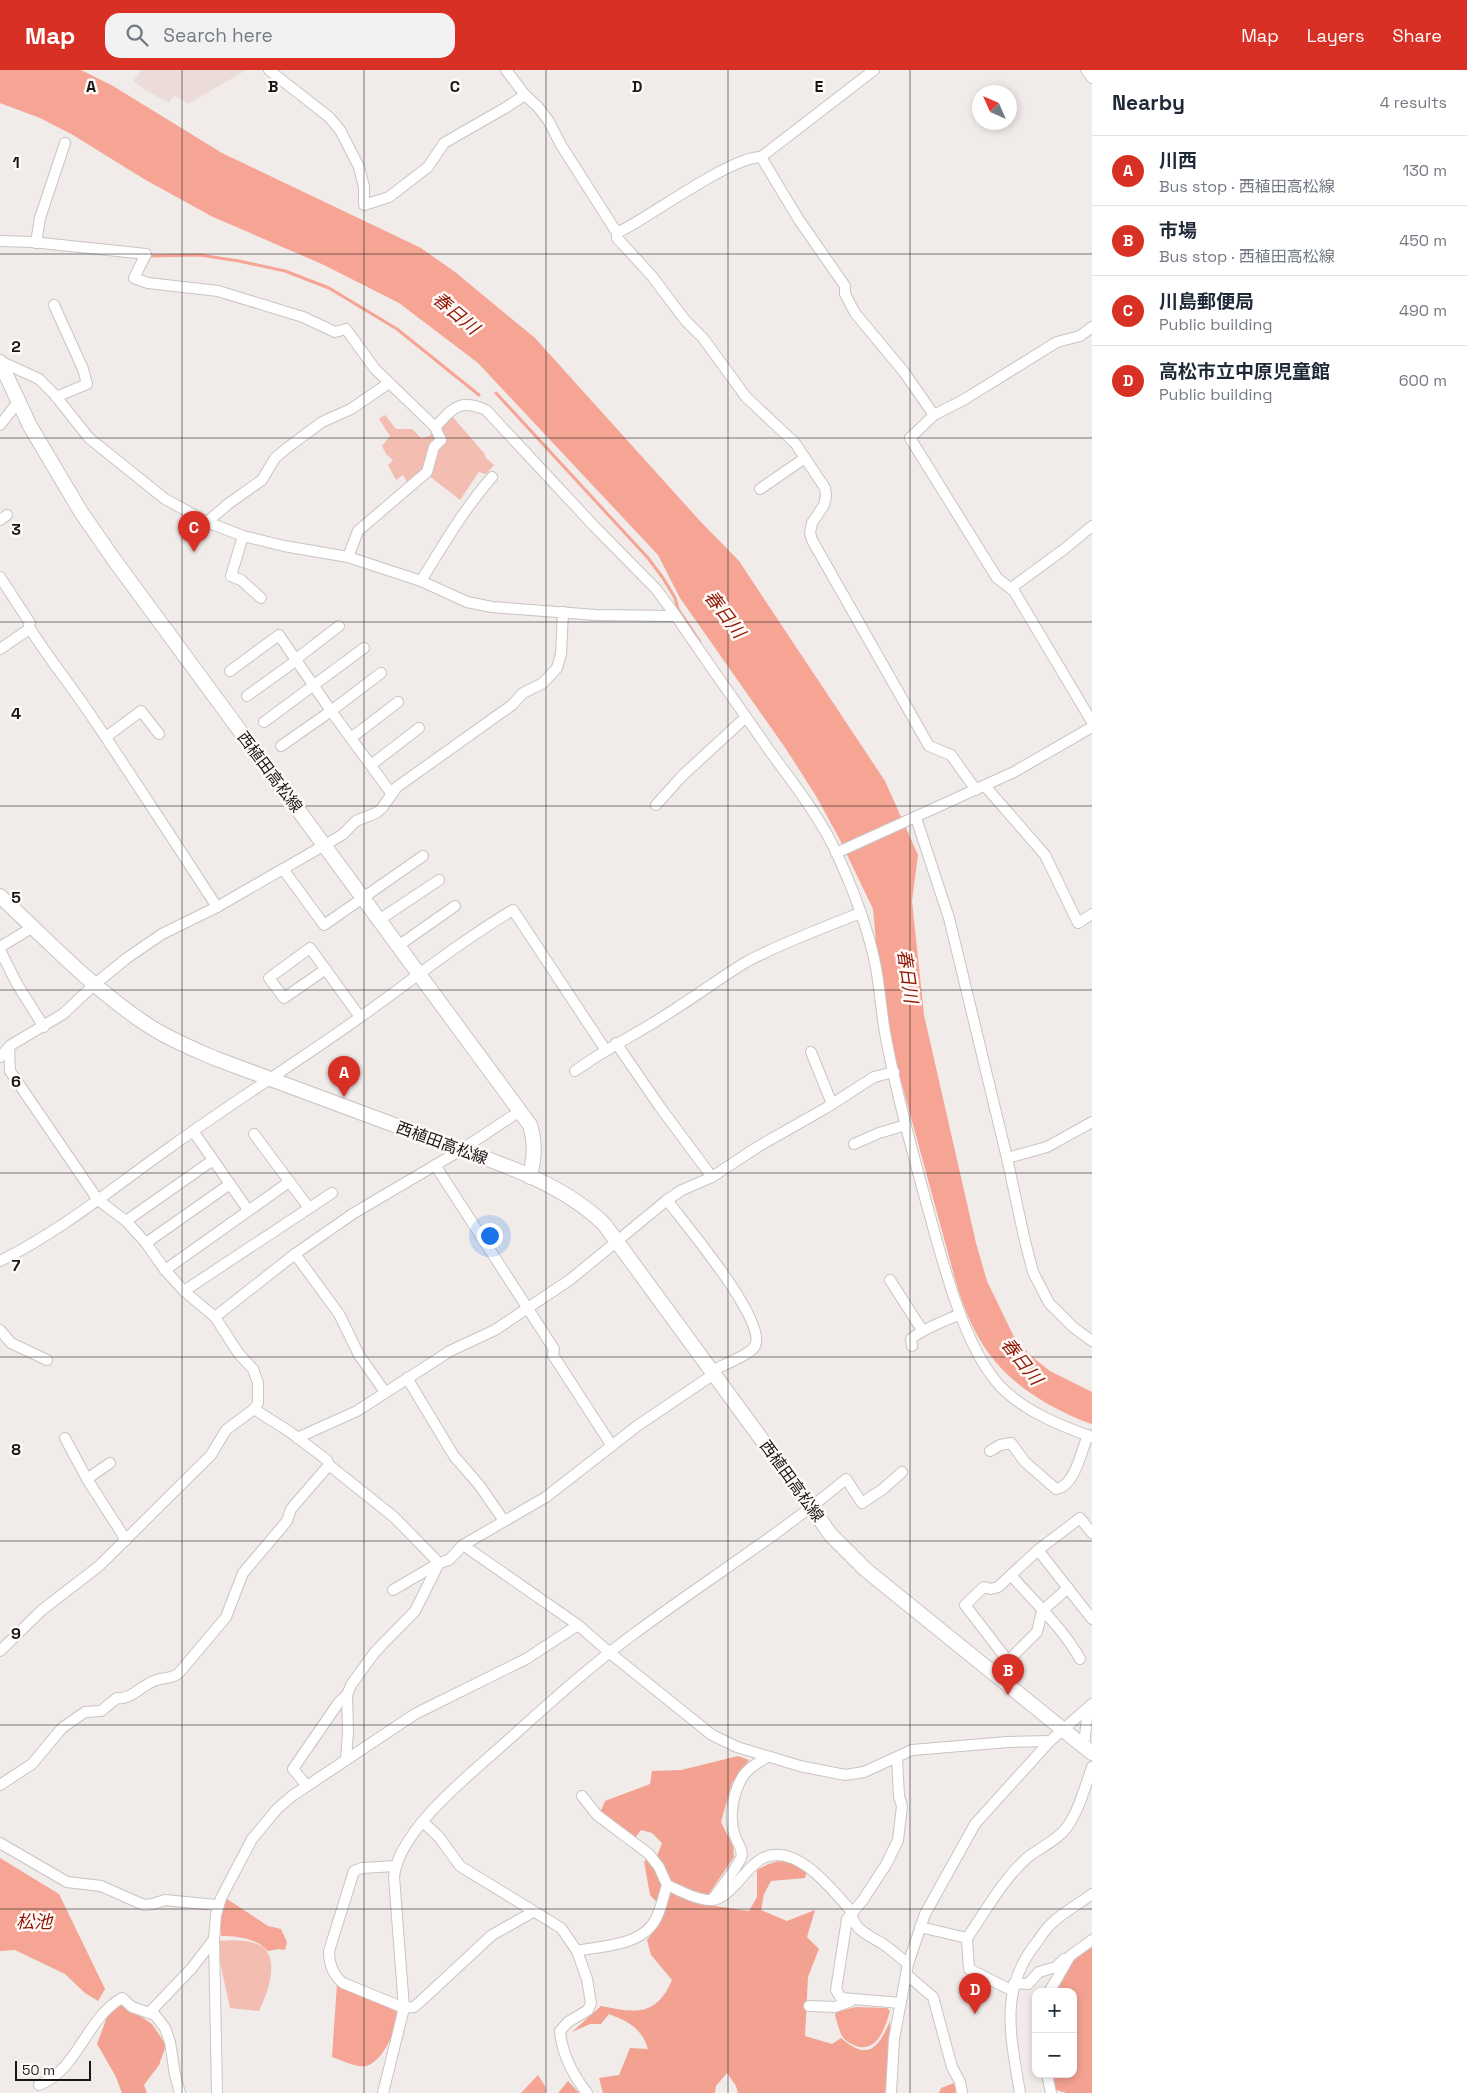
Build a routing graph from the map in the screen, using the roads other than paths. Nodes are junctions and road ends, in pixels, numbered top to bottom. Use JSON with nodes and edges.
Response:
{"nodes":[{"id":1,"x":269,"y":70,"type":"edge"},
{"id":2,"x":506,"y":70,"type":"edge"},
{"id":3,"x":874,"y":70,"type":"edge"},
{"id":4,"x":1086,"y":70,"type":"edge"},
{"id":5,"x":1092,"y":78,"type":"edge"},
{"id":6,"x":525,"y":95,"type":"junction"},
{"id":7,"x":65,"y":143,"type":"dead end"},
{"id":8,"x":760,"y":157,"type":"junction"},
{"id":9,"x":616,"y":233,"type":"junction"},
{"id":10,"x":0,"y":241,"type":"edge"},
{"id":11,"x":36,"y":243,"type":"junction"},
{"id":12,"x":54,"y":305,"type":"dead end"},
{"id":13,"x":1092,"y":327,"type":"edge"},
{"id":14,"x":0,"y":362,"type":"edge"},
{"id":15,"x":389,"y":382,"type":"junction"},
{"id":16,"x":56,"y":397,"type":"junction"},
{"id":17,"x":18,"y":402,"type":"junction"},
{"id":18,"x":934,"y":415,"type":"junction"},
{"id":19,"x":0,"y":426,"type":"edge"},
{"id":20,"x":435,"y":427,"type":"junction"},
{"id":21,"x":805,"y":458,"type":"junction"},
{"id":22,"x":492,"y":477,"type":"dead end"},
{"id":23,"x":760,"y":489,"type":"dead end"},
{"id":24,"x":208,"y":522,"type":"junction"},
{"id":25,"x":1092,"y":526,"type":"edge"},
{"id":26,"x":243,"y":536,"type":"junction"},
{"id":27,"x":348,"y":557,"type":"junction"},
{"id":28,"x":0,"y":577,"type":"edge"},
{"id":29,"x":421,"y":581,"type":"junction"},
{"id":30,"x":1011,"y":588,"type":"junction"},
{"id":31,"x":261,"y":598,"type":"dead end"},
{"id":32,"x":562,"y":612,"type":"junction"},
{"id":33,"x":676,"y":616,"type":"junction"},
{"id":34,"x":339,"y":626,"type":"dead end"},
{"id":35,"x":29,"y":627,"type":"junction"},
{"id":36,"x":364,"y":648,"type":"dead end"},
{"id":37,"x":0,"y":649,"type":"edge"},
{"id":38,"x":296,"y":659,"type":"junction"},
{"id":39,"x":230,"y":671,"type":"dead end"},
{"id":40,"x":381,"y":673,"type":"dead end"},
{"id":41,"x":314,"y":686,"type":"junction"},
{"id":42,"x":247,"y":696,"type":"dead end"},
{"id":43,"x":398,"y":702,"type":"dead end"},
{"id":44,"x":331,"y":711,"type":"junction"},
{"id":45,"x":746,"y":717,"type":"junction"},
{"id":46,"x":264,"y":722,"type":"dead end"},
{"id":47,"x":1091,"y":727,"type":"edge"},
{"id":48,"x":419,"y":728,"type":"dead end"},
{"id":49,"x":160,"y":734,"type":"dead end"},
{"id":50,"x":106,"y":737,"type":"junction"},
{"id":51,"x":351,"y":738,"type":"junction"},
{"id":52,"x":281,"y":746,"type":"dead end"},
{"id":53,"x":371,"y":765,"type":"junction"},
{"id":54,"x":980,"y":788,"type":"junction"},
{"id":55,"x":391,"y":793,"type":"junction"},
{"id":56,"x":656,"y":805,"type":"dead end"},
{"id":57,"x":914,"y":819,"type":"junction"},
{"id":58,"x":324,"y":844,"type":"junction"},
{"id":59,"x":839,"y":852,"type":"junction"},
{"id":60,"x":423,"y":856,"type":"dead end"},
{"id":61,"x":283,"y":869,"type":"junction"},
{"id":62,"x":439,"y":880,"type":"dead end"},
{"id":63,"x":0,"y":896,"type":"edge"},
{"id":64,"x":363,"y":898,"type":"junction"},
{"id":65,"x":455,"y":906,"type":"dead end"},
{"id":66,"x":217,"y":907,"type":"junction"},
{"id":67,"x":860,"y":913,"type":"junction"},
{"id":68,"x":1092,"y":914,"type":"edge"},
{"id":69,"x":379,"y":920,"type":"junction"},
{"id":70,"x":34,"y":927,"type":"junction"},
{"id":71,"x":398,"y":946,"type":"junction"},
{"id":72,"x":0,"y":949,"type":"edge"},
{"id":73,"x":326,"y":969,"type":"junction"},
{"id":74,"x":418,"y":973,"type":"junction"},
{"id":75,"x":95,"y":984,"type":"junction"},
{"id":76,"x":360,"y":1017,"type":"junction"},
{"id":77,"x":44,"y":1027,"type":"junction"},
{"id":78,"x":616,"y":1043,"type":"junction"},
{"id":79,"x":9,"y":1048,"type":"junction"},
{"id":80,"x":605,"y":1049,"type":"junction"},
{"id":81,"x":811,"y":1052,"type":"dead end"},
{"id":82,"x":0,"y":1057,"type":"edge"},
{"id":83,"x":5,"y":1069,"type":"edge"},
{"id":84,"x":575,"y":1071,"type":"dead end"},
{"id":85,"x":894,"y":1072,"type":"junction"},
{"id":86,"x":271,"y":1079,"type":"junction"},
{"id":87,"x":832,"y":1104,"type":"junction"},
{"id":88,"x":520,"y":1111,"type":"junction"},
{"id":89,"x":1092,"y":1122,"type":"edge"},
{"id":90,"x":906,"y":1125,"type":"junction"},
{"id":91,"x":193,"y":1131,"type":"junction"},
{"id":92,"x":254,"y":1134,"type":"dead end"},
{"id":93,"x":854,"y":1144,"type":"dead end"},
{"id":94,"x":461,"y":1150,"type":"junction"},
{"id":95,"x":1008,"y":1158,"type":"junction"},
{"id":96,"x":213,"y":1160,"type":"junction"},
{"id":97,"x":435,"y":1165,"type":"junction"},
{"id":98,"x":530,"y":1177,"type":"junction"},
{"id":99,"x":712,"y":1177,"type":"junction"},
{"id":100,"x":289,"y":1182,"type":"junction"},
{"id":101,"x":230,"y":1184,"type":"junction"},
{"id":102,"x":332,"y":1193,"type":"dead end"},
{"id":103,"x":98,"y":1200,"type":"junction"},
{"id":104,"x":667,"y":1200,"type":"junction"},
{"id":105,"x":310,"y":1208,"type":"junction"},
{"id":106,"x":248,"y":1210,"type":"junction"},
{"id":107,"x":126,"y":1221,"type":"junction"},
{"id":108,"x":146,"y":1243,"type":"junction"},
{"id":109,"x":617,"y":1243,"type":"junction"},
{"id":110,"x":295,"y":1254,"type":"junction"},
{"id":111,"x":0,"y":1261,"type":"edge"},
{"id":112,"x":164,"y":1270,"type":"junction"},
{"id":113,"x":890,"y":1280,"type":"dead end"},
{"id":114,"x":184,"y":1290,"type":"junction"},
{"id":115,"x":528,"y":1307,"type":"junction"},
{"id":116,"x":960,"y":1314,"type":"junction"},
{"id":117,"x":215,"y":1317,"type":"junction"},
{"id":118,"x":0,"y":1330,"type":"edge"},
{"id":119,"x":922,"y":1330,"type":"junction"},
{"id":120,"x":1092,"y":1341,"type":"edge"},
{"id":121,"x":912,"y":1346,"type":"dead end"},
{"id":122,"x":47,"y":1360,"type":"dead end"},
{"id":123,"x":712,"y":1373,"type":"junction"},
{"id":124,"x":407,"y":1378,"type":"junction"},
{"id":125,"x":385,"y":1392,"type":"junction"},
{"id":126,"x":254,"y":1409,"type":"junction"},
{"id":127,"x":1090,"y":1436,"type":"edge"},
{"id":128,"x":65,"y":1438,"type":"dead end"},
{"id":129,"x":297,"y":1438,"type":"junction"},
{"id":130,"x":612,"y":1446,"type":"junction"},
{"id":131,"x":990,"y":1451,"type":"dead end"},
{"id":132,"x":110,"y":1463,"type":"dead end"},
{"id":133,"x":329,"y":1465,"type":"junction"},
{"id":134,"x":902,"y":1472,"type":"dead end"},
{"id":135,"x":86,"y":1479,"type":"junction"},
{"id":136,"x":811,"y":1508,"type":"junction"},
{"id":137,"x":504,"y":1521,"type":"junction"},
{"id":138,"x":1092,"y":1533,"type":"edge"},
{"id":139,"x":126,"y":1540,"type":"junction"},
{"id":140,"x":463,"y":1545,"type":"junction"},
{"id":141,"x":1038,"y":1550,"type":"junction"},
{"id":142,"x":439,"y":1563,"type":"junction"},
{"id":143,"x":1012,"y":1575,"type":"junction"},
{"id":144,"x":1068,"y":1588,"type":"junction"},
{"id":145,"x":393,"y":1590,"type":"dead end"},
{"id":146,"x":1042,"y":1611,"type":"junction"},
{"id":147,"x":1092,"y":1619,"type":"edge"},
{"id":148,"x":578,"y":1625,"type":"junction"},
{"id":149,"x":0,"y":1650,"type":"edge"},
{"id":150,"x":610,"y":1653,"type":"junction"},
{"id":151,"x":1080,"y":1659,"type":"dead end"},
{"id":152,"x":1008,"y":1661,"type":"junction"},
{"id":153,"x":995,"y":1674,"type":"junction"},
{"id":154,"x":347,"y":1696,"type":"junction"},
{"id":155,"x":1090,"y":1706,"type":"edge"},
{"id":156,"x":1064,"y":1730,"type":"junction"},
{"id":157,"x":1050,"y":1741,"type":"junction"},
{"id":158,"x":1088,"y":1749,"type":"edge"},
{"id":159,"x":767,"y":1757,"type":"junction"},
{"id":160,"x":897,"y":1758,"type":"junction"},
{"id":161,"x":346,"y":1760,"type":"junction"},
{"id":162,"x":1092,"y":1767,"type":"edge"},
{"id":163,"x":0,"y":1785,"type":"edge"},
{"id":164,"x":307,"y":1786,"type":"junction"},
{"id":165,"x":582,"y":1796,"type":"dead end"},
{"id":166,"x":423,"y":1822,"type":"junction"},
{"id":167,"x":0,"y":1844,"type":"edge"},
{"id":168,"x":395,"y":1866,"type":"junction"},
{"id":169,"x":667,"y":1885,"type":"junction"},
{"id":170,"x":1092,"y":1894,"type":"edge"},
{"id":171,"x":712,"y":1900,"type":"junction"},
{"id":172,"x":216,"y":1905,"type":"dead end"},
{"id":173,"x":533,"y":1912,"type":"junction"},
{"id":174,"x":852,"y":1912,"type":"junction"},
{"id":175,"x":920,"y":1928,"type":"junction"},
{"id":176,"x":967,"y":1938,"type":"junction"},
{"id":177,"x":214,"y":1939,"type":"junction"},
{"id":178,"x":1092,"y":1940,"type":"edge"},
{"id":179,"x":577,"y":1951,"type":"junction"},
{"id":180,"x":1070,"y":1956,"type":"junction"},
{"id":181,"x":907,"y":1969,"type":"junction"},
{"id":182,"x":1013,"y":1987,"type":"junction"},
{"id":183,"x":1051,"y":1988,"type":"edge"},
{"id":184,"x":852,"y":2000,"type":"junction"},
{"id":185,"x":901,"y":2003,"type":"junction"},
{"id":186,"x":809,"y":2006,"type":"dead end"},
{"id":187,"x":404,"y":2008,"type":"junction"},
{"id":188,"x":149,"y":2013,"type":"junction"},
{"id":189,"x":1048,"y":2078,"type":"edge"},
{"id":190,"x":39,"y":2085,"type":"dead end"},
{"id":191,"x":180,"y":2093,"type":"edge"},
{"id":192,"x":217,"y":2093,"type":"edge"},
{"id":193,"x":383,"y":2093,"type":"edge"},
{"id":194,"x":587,"y":2093,"type":"edge"},
{"id":195,"x":891,"y":2093,"type":"edge"},
{"id":196,"x":962,"y":2093,"type":"edge"},
{"id":197,"x":1020,"y":2093,"type":"edge"},
{"id":198,"x":1051,"y":2093,"type":"edge"}],
"edges":[{"from":1,"to":6,"type":"street"},
{"from":2,"to":6,"type":"street"},
{"from":3,"to":8,"type":"street"},
{"from":4,"to":5,"type":"street"},
{"from":6,"to":9,"type":"street"},
{"from":7,"to":11,"type":"street"},
{"from":8,"to":9,"type":"street"},
{"from":8,"to":18,"type":"street"},
{"from":9,"to":21,"type":"street"},
{"from":10,"to":11,"type":"street"},
{"from":11,"to":15,"type":"street"},
{"from":12,"to":16,"type":"street"},
{"from":13,"to":18,"type":"street"},
{"from":14,"to":16,"type":"street"},
{"from":14,"to":17,"type":"main road","name":"西植田高松線"},
{"from":15,"to":20,"type":"street"},
{"from":15,"to":24,"type":"street"},
{"from":16,"to":24,"type":"street"},
{"from":17,"to":19,"type":"street"},
{"from":17,"to":58,"type":"main road","name":"西植田高松線"},
{"from":18,"to":30,"type":"street"},
{"from":20,"to":27,"type":"street"},
{"from":20,"to":33,"type":"street"},
{"from":21,"to":23,"type":"street"},
{"from":21,"to":54,"type":"street"},
{"from":22,"to":29,"type":"street"},
{"from":24,"to":26,"type":"street"},
{"from":25,"to":30,"type":"street"},
{"from":26,"to":27,"type":"street"},
{"from":26,"to":31,"type":"street"},
{"from":27,"to":29,"type":"street"},
{"from":28,"to":35,"type":"street"},
{"from":29,"to":32,"type":"street"},
{"from":30,"to":47,"type":"street"},
{"from":32,"to":33,"type":"street"},
{"from":32,"to":55,"type":"street"},
{"from":33,"to":45,"type":"street"},
{"from":34,"to":38,"type":"street"},
{"from":35,"to":37,"type":"street"},
{"from":35,"to":50,"type":"street"},
{"from":36,"to":41,"type":"street"},
{"from":38,"to":39,"type":"street"},
{"from":38,"to":41,"type":"street"},
{"from":38,"to":42,"type":"street"},
{"from":40,"to":44,"type":"street"},
{"from":41,"to":44,"type":"street"},
{"from":41,"to":46,"type":"street"},
{"from":43,"to":51,"type":"street"},
{"from":44,"to":51,"type":"street"},
{"from":44,"to":52,"type":"street"},
{"from":45,"to":56,"type":"street"},
{"from":45,"to":59,"type":"street"},
{"from":47,"to":54,"type":"street"},
{"from":48,"to":53,"type":"street"},
{"from":49,"to":50,"type":"street"},
{"from":50,"to":66,"type":"street"},
{"from":51,"to":53,"type":"street"},
{"from":53,"to":55,"type":"street"},
{"from":54,"to":57,"type":"street"},
{"from":54,"to":68,"type":"street"},
{"from":55,"to":58,"type":"street"},
{"from":57,"to":59,"type":"street"},
{"from":57,"to":95,"type":"street"},
{"from":58,"to":61,"type":"street"},
{"from":58,"to":64,"type":"main road","name":"西植田高松線"},
{"from":59,"to":67,"type":"street"},
{"from":60,"to":64,"type":"street"},
{"from":61,"to":64,"type":"street"},
{"from":61,"to":66,"type":"street"},
{"from":62,"to":69,"type":"street"},
{"from":63,"to":70,"type":"main road","name":"西植田高松線"},
{"from":64,"to":69,"type":"main road","name":"西植田高松線"},
{"from":65,"to":71,"type":"street"},
{"from":66,"to":75,"type":"street"},
{"from":67,"to":78,"type":"street"},
{"from":67,"to":85,"type":"street"},
{"from":69,"to":71,"type":"main road","name":"西植田高松線"},
{"from":70,"to":72,"type":"street"},
{"from":70,"to":75,"type":"main road","name":"西植田高松線"},
{"from":71,"to":74,"type":"main road","name":"西植田高松線"},
{"from":72,"to":77,"type":"street"},
{"from":73,"to":73,"type":"street"},
{"from":73,"to":76,"type":"street"},
{"from":74,"to":76,"type":"street"},
{"from":74,"to":80,"type":"street"},
{"from":74,"to":88,"type":"main road","name":"西植田高松線"},
{"from":75,"to":77,"type":"street"},
{"from":75,"to":86,"type":"main road","name":"西植田高松線"},
{"from":76,"to":86,"type":"street"},
{"from":77,"to":79,"type":"street"},
{"from":78,"to":80,"type":"street"},
{"from":78,"to":99,"type":"street"},
{"from":79,"to":82,"type":"street"},
{"from":79,"to":83,"type":"street"},
{"from":80,"to":84,"type":"street"},
{"from":81,"to":87,"type":"street"},
{"from":83,"to":103,"type":"street"},
{"from":85,"to":87,"type":"street"},
{"from":85,"to":90,"type":"street"},
{"from":86,"to":91,"type":"street"},
{"from":86,"to":94,"type":"main road","name":"西植田高松線"},
{"from":87,"to":99,"type":"street"},
{"from":88,"to":94,"type":"street"},
{"from":88,"to":98,"type":"main road","name":"西植田高松線"},
{"from":89,"to":95,"type":"street"},
{"from":90,"to":93,"type":"street"},
{"from":90,"to":116,"type":"street"},
{"from":91,"to":96,"type":"street"},
{"from":91,"to":103,"type":"street"},
{"from":92,"to":100,"type":"street"},
{"from":94,"to":97,"type":"street"},
{"from":94,"to":98,"type":"main road","name":"西植田高松線"},
{"from":95,"to":120,"type":"street"},
{"from":96,"to":101,"type":"street"},
{"from":96,"to":107,"type":"street"},
{"from":97,"to":110,"type":"street"},
{"from":97,"to":115,"type":"street"},
{"from":98,"to":109,"type":"main road","name":"西植田高松線"},
{"from":99,"to":104,"type":"street"},
{"from":100,"to":105,"type":"street"},
{"from":100,"to":106,"type":"street"},
{"from":101,"to":106,"type":"street"},
{"from":101,"to":108,"type":"street"},
{"from":102,"to":105,"type":"street"},
{"from":103,"to":107,"type":"street"},
{"from":103,"to":111,"type":"street"},
{"from":104,"to":109,"type":"street"},
{"from":104,"to":123,"type":"street"},
{"from":105,"to":114,"type":"street"},
{"from":106,"to":112,"type":"street"},
{"from":107,"to":108,"type":"street"},
{"from":108,"to":112,"type":"street"},
{"from":109,"to":115,"type":"street"},
{"from":109,"to":123,"type":"main road","name":"西植田高松線"},
{"from":110,"to":117,"type":"street"},
{"from":110,"to":125,"type":"street"},
{"from":112,"to":114,"type":"street"},
{"from":113,"to":119,"type":"street"},
{"from":114,"to":117,"type":"street"},
{"from":115,"to":124,"type":"street"},
{"from":115,"to":130,"type":"street"},
{"from":116,"to":119,"type":"street"},
{"from":116,"to":127,"type":"street"},
{"from":117,"to":126,"type":"street"},
{"from":118,"to":122,"type":"street"},
{"from":119,"to":121,"type":"street"},
{"from":123,"to":130,"type":"street"},
{"from":123,"to":136,"type":"main road","name":"西植田高松線"},
{"from":124,"to":125,"type":"street"},
{"from":124,"to":137,"type":"street"},
{"from":125,"to":129,"type":"street"},
{"from":126,"to":129,"type":"street"},
{"from":126,"to":139,"type":"street"},
{"from":127,"to":131,"type":"street"},
{"from":128,"to":135,"type":"street"},
{"from":129,"to":133,"type":"street"},
{"from":130,"to":137,"type":"street"},
{"from":132,"to":135,"type":"street"},
{"from":133,"to":142,"type":"street"},
{"from":133,"to":163,"type":"street"},
{"from":134,"to":136,"type":"street"},
{"from":135,"to":139,"type":"street"},
{"from":136,"to":150,"type":"street"},
{"from":136,"to":153,"type":"main road","name":"西植田高松線"},
{"from":137,"to":140,"type":"street"},
{"from":138,"to":141,"type":"street"},
{"from":139,"to":149,"type":"street"},
{"from":140,"to":142,"type":"street"},
{"from":140,"to":148,"type":"street"},
{"from":141,"to":143,"type":"street"},
{"from":141,"to":144,"type":"street"},
{"from":142,"to":145,"type":"street"},
{"from":142,"to":154,"type":"street"},
{"from":143,"to":146,"type":"street"},
{"from":143,"to":152,"type":"street"},
{"from":144,"to":146,"type":"street"},
{"from":144,"to":147,"type":"street"},
{"from":146,"to":151,"type":"street"},
{"from":146,"to":152,"type":"street"},
{"from":148,"to":150,"type":"street"},
{"from":148,"to":161,"type":"street"},
{"from":150,"to":159,"type":"street"},
{"from":150,"to":166,"type":"street"},
{"from":152,"to":153,"type":"street"},
{"from":153,"to":156,"type":"main road","name":"西植田高松線"},
{"from":154,"to":161,"type":"street"},
{"from":154,"to":164,"type":"street"},
{"from":155,"to":156,"type":"street"},
{"from":155,"to":158,"type":"street"},
{"from":156,"to":157,"type":"street"},
{"from":156,"to":158,"type":"main road","name":"西植田高松線"},
{"from":157,"to":160,"type":"street"},
{"from":157,"to":175,"type":"street"},
{"from":159,"to":160,"type":"street"},
{"from":159,"to":171,"type":"street"},
{"from":160,"to":174,"type":"street"},
{"from":161,"to":164,"type":"street"},
{"from":162,"to":176,"type":"street"},
{"from":164,"to":177,"type":"street"},
{"from":165,"to":169,"type":"street"},
{"from":166,"to":168,"type":"street"},
{"from":166,"to":173,"type":"street"},
{"from":167,"to":172,"type":"street"},
{"from":168,"to":187,"type":"street"},
{"from":168,"to":187,"type":"street"},
{"from":169,"to":171,"type":"street"},
{"from":169,"to":179,"type":"street"},
{"from":170,"to":182,"type":"street"},
{"from":171,"to":174,"type":"street"},
{"from":173,"to":179,"type":"street"},
{"from":173,"to":187,"type":"street"},
{"from":174,"to":181,"type":"street"},
{"from":174,"to":184,"type":"street"},
{"from":175,"to":176,"type":"street"},
{"from":175,"to":181,"type":"street"},
{"from":176,"to":182,"type":"street"},
{"from":177,"to":188,"type":"street"},
{"from":177,"to":192,"type":"street"},
{"from":178,"to":180,"type":"street"},
{"from":179,"to":194,"type":"street"},
{"from":180,"to":182,"type":"street"},
{"from":180,"to":183,"type":"street"},
{"from":181,"to":185,"type":"street"},
{"from":181,"to":196,"type":"street"},
{"from":182,"to":197,"type":"street"},
{"from":184,"to":185,"type":"street"},
{"from":184,"to":186,"type":"street"},
{"from":185,"to":195,"type":"street"},
{"from":187,"to":193,"type":"street"},
{"from":188,"to":190,"type":"street"},
{"from":188,"to":191,"type":"street"},
{"from":189,"to":198,"type":"street"}]}
